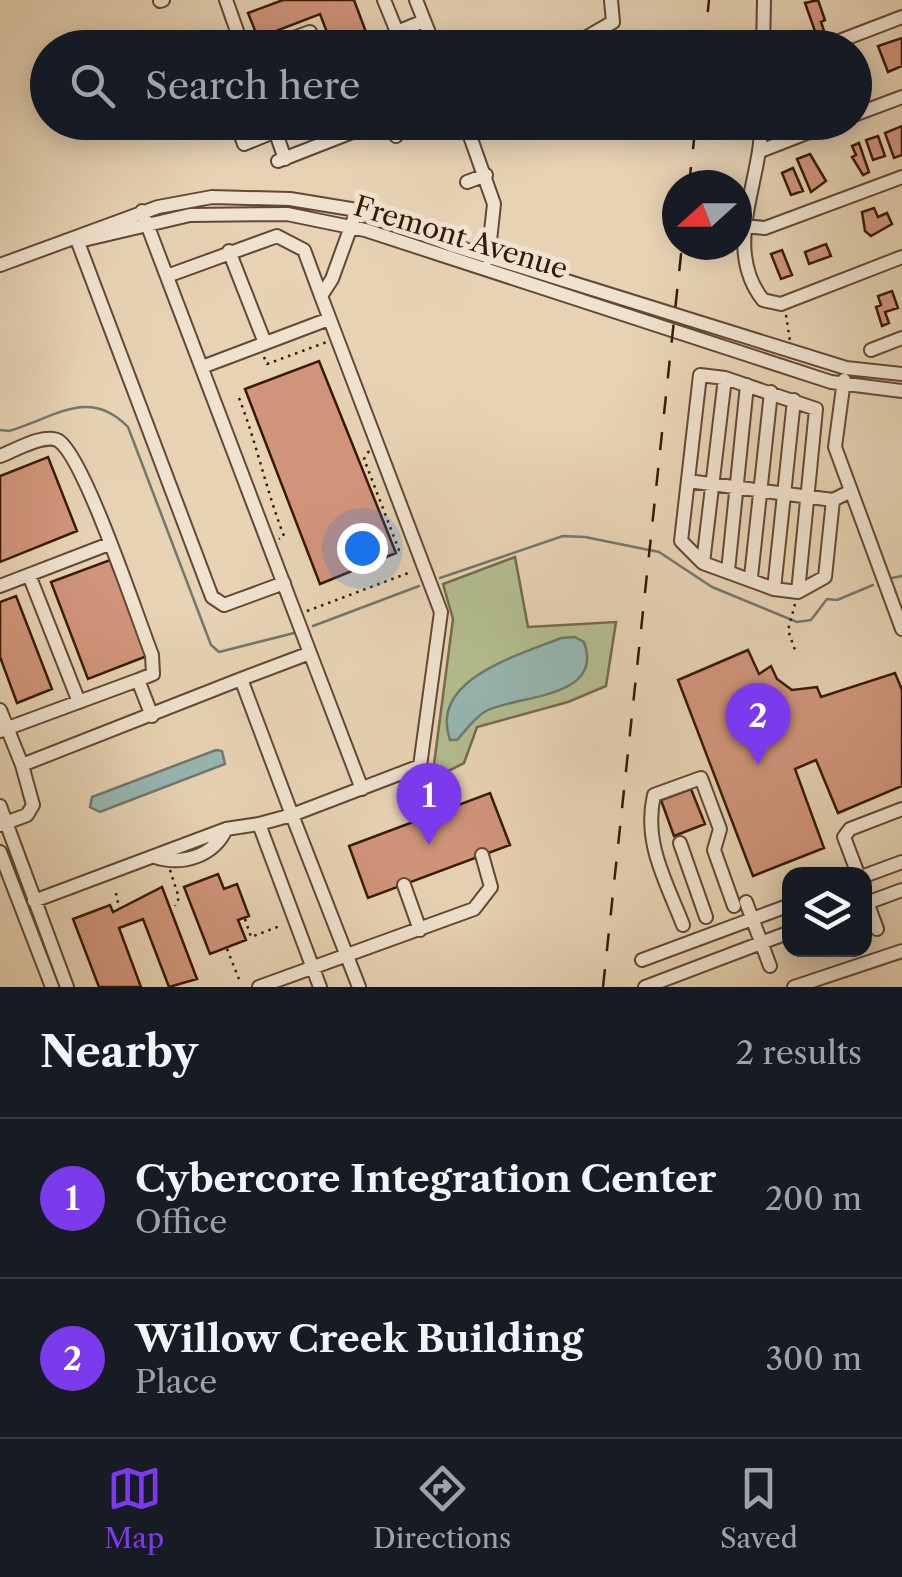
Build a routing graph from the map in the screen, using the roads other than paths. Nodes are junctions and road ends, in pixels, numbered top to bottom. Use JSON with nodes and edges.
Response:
{"nodes":[{"id":1,"x":226,"y":0,"type":"edge"},
{"id":2,"x":384,"y":0,"type":"edge"},
{"id":3,"x":416,"y":0,"type":"edge"},
{"id":4,"x":611,"y":0,"type":"edge"},
{"id":5,"x":764,"y":0,"type":"edge"},
{"id":6,"x":902,"y":16,"type":"edge"},
{"id":7,"x":424,"y":21,"type":"junction"},
{"id":8,"x":237,"y":30,"type":"edge"},
{"id":9,"x":395,"y":30,"type":"edge"},
{"id":10,"x":401,"y":30,"type":"edge"},
{"id":11,"x":428,"y":30,"type":"edge"},
{"id":12,"x":604,"y":30,"type":"edge"},
{"id":13,"x":763,"y":30,"type":"edge"},
{"id":14,"x":867,"y":30,"type":"edge"},
{"id":15,"x":902,"y":97,"type":"edge"},
{"id":16,"x":872,"y":108,"type":"edge"},
{"id":17,"x":277,"y":140,"type":"edge"},
{"id":18,"x":333,"y":140,"type":"edge"},
{"id":19,"x":472,"y":140,"type":"edge"},
{"id":20,"x":762,"y":140,"type":"edge"},
{"id":21,"x":789,"y":140,"type":"edge"},
{"id":22,"x":763,"y":150,"type":"junction"},
{"id":23,"x":752,"y":174,"type":"edge"},
{"id":24,"x":486,"y":175,"type":"junction"},
{"id":25,"x":902,"y":177,"type":"edge"},
{"id":26,"x":467,"y":182,"type":"dead end"},
{"id":27,"x":357,"y":210,"type":"junction"},
{"id":28,"x":145,"y":218,"type":"junction"},
{"id":29,"x":351,"y":227,"type":"junction"},
{"id":30,"x":752,"y":227,"type":"edge"},
{"id":31,"x":76,"y":238,"type":"junction"},
{"id":32,"x":229,"y":250,"type":"junction"},
{"id":33,"x":489,"y":254,"type":"junction"},
{"id":34,"x":902,"y":257,"type":"edge"},
{"id":35,"x":750,"y":260,"type":"edge"},
{"id":36,"x":0,"y":265,"type":"edge"},
{"id":37,"x":485,"y":269,"type":"junction"},
{"id":38,"x":166,"y":276,"type":"junction"},
{"id":39,"x":321,"y":296,"type":"junction"},
{"id":40,"x":330,"y":319,"type":"junction"},
{"id":41,"x":902,"y":338,"type":"edge"},
{"id":42,"x":263,"y":347,"type":"junction"},
{"id":43,"x":871,"y":350,"type":"dead end"},
{"id":44,"x":202,"y":367,"type":"junction"},
{"id":45,"x":846,"y":368,"type":"junction"},
{"id":46,"x":902,"y":374,"type":"edge"},
{"id":47,"x":725,"y":378,"type":"junction"},
{"id":48,"x":844,"y":384,"type":"junction"},
{"id":49,"x":747,"y":385,"type":"junction"},
{"id":50,"x":771,"y":392,"type":"junction"},
{"id":51,"x":902,"y":392,"type":"edge"},
{"id":52,"x":794,"y":400,"type":"junction"},
{"id":53,"x":0,"y":456,"type":"edge"},
{"id":54,"x":688,"y":482,"type":"junction"},
{"id":55,"x":712,"y":485,"type":"junction"},
{"id":56,"x":736,"y":488,"type":"junction"},
{"id":57,"x":760,"y":491,"type":"junction"},
{"id":58,"x":850,"y":491,"type":"junction"},
{"id":59,"x":784,"y":494,"type":"junction"},
{"id":60,"x":808,"y":497,"type":"junction"},
{"id":61,"x":833,"y":500,"type":"junction"},
{"id":62,"x":108,"y":544,"type":"junction"},
{"id":63,"x":703,"y":563,"type":"junction"},
{"id":64,"x":728,"y":571,"type":"junction"},
{"id":65,"x":29,"y":574,"type":"junction"},
{"id":66,"x":750,"y":577,"type":"junction"},
{"id":67,"x":284,"y":583,"type":"junction"},
{"id":68,"x":0,"y":586,"type":"edge"},
{"id":69,"x":774,"y":589,"type":"junction"},
{"id":70,"x":796,"y":595,"type":"junction"},
{"id":71,"x":902,"y":628,"type":"edge"},
{"id":72,"x":310,"y":653,"type":"junction"},
{"id":73,"x":241,"y":679,"type":"junction"},
{"id":74,"x":138,"y":680,"type":"junction"},
{"id":75,"x":78,"y":702,"type":"junction"},
{"id":76,"x":0,"y":710,"type":"edge"},
{"id":77,"x":152,"y":716,"type":"junction"},
{"id":78,"x":4,"y":730,"type":"edge"},
{"id":79,"x":22,"y":765,"type":"junction"},
{"id":80,"x":362,"y":788,"type":"junction"},
{"id":81,"x":0,"y":806,"type":"edge"},
{"id":82,"x":902,"y":809,"type":"edge"},
{"id":83,"x":292,"y":815,"type":"junction"},
{"id":84,"x":4,"y":824,"type":"edge"},
{"id":85,"x":258,"y":824,"type":"junction"},
{"id":86,"x":680,"y":844,"type":"dead end"},
{"id":87,"x":0,"y":852,"type":"edge"},
{"id":88,"x":482,"y":855,"type":"dead end"},
{"id":89,"x":902,"y":862,"type":"edge"},
{"id":90,"x":857,"y":867,"type":"edge"},
{"id":91,"x":872,"y":872,"type":"edge"},
{"id":92,"x":404,"y":884,"type":"dead end"},
{"id":93,"x":902,"y":890,"type":"edge"},
{"id":94,"x":872,"y":898,"type":"edge"},
{"id":95,"x":34,"y":901,"type":"junction"},
{"id":96,"x":782,"y":907,"type":"edge"},
{"id":97,"x":706,"y":916,"type":"dead end"},
{"id":98,"x":872,"y":916,"type":"edge"},
{"id":99,"x":752,"y":918,"type":"junction"},
{"id":100,"x":683,"y":926,"type":"dead end"},
{"id":101,"x":877,"y":929,"type":"dead end"},
{"id":102,"x":420,"y":930,"type":"junction"},
{"id":103,"x":782,"y":935,"type":"edge"},
{"id":104,"x":762,"y":943,"type":"junction"},
{"id":105,"x":902,"y":951,"type":"edge"},
{"id":106,"x":348,"y":958,"type":"junction"},
{"id":107,"x":642,"y":960,"type":"dead end"},
{"id":108,"x":770,"y":966,"type":"dead end"},
{"id":109,"x":313,"y":968,"type":"junction"},
{"id":110,"x":52,"y":987,"type":"edge"},
{"id":111,"x":67,"y":987,"type":"edge"},
{"id":112,"x":259,"y":987,"type":"edge"},
{"id":113,"x":320,"y":987,"type":"edge"},
{"id":114,"x":359,"y":987,"type":"edge"},
{"id":115,"x":645,"y":987,"type":"edge"},
{"id":116,"x":794,"y":987,"type":"edge"}],
"edges":[{"from":1,"to":8,"type":"street"},
{"from":2,"to":9,"type":"street"},
{"from":3,"to":7,"type":"street"},
{"from":4,"to":12,"type":"street"},
{"from":5,"to":13,"type":"street"},
{"from":6,"to":14,"type":"street"},
{"from":7,"to":10,"type":"street"},
{"from":7,"to":11,"type":"street"},
{"from":15,"to":16,"type":"street"},
{"from":17,"to":18,"type":"street"},
{"from":19,"to":24,"type":"street"},
{"from":20,"to":22,"type":"street"},
{"from":21,"to":22,"type":"street"},
{"from":22,"to":23,"type":"street"},
{"from":24,"to":26,"type":"street"},
{"from":24,"to":33,"type":"street"},
{"from":25,"to":30,"type":"street"},
{"from":27,"to":28,"type":"street","name":"Fremont Avenue"},
{"from":27,"to":29,"type":"street"},
{"from":27,"to":33,"type":"street","name":"Fremont Avenue"},
{"from":28,"to":29,"type":"street","name":"Fremont Avenue"},
{"from":28,"to":31,"type":"street","name":"Fremont Avenue"},
{"from":28,"to":38,"type":"street"},
{"from":29,"to":37,"type":"street","name":"Fremont Avenue"},
{"from":29,"to":39,"type":"street"},
{"from":31,"to":36,"type":"street","name":"Fremont Avenue"},
{"from":31,"to":67,"type":"street"},
{"from":32,"to":38,"type":"street"},
{"from":32,"to":39,"type":"street"},
{"from":32,"to":42,"type":"street"},
{"from":33,"to":37,"type":"street"},
{"from":33,"to":45,"type":"street","name":"Fremont Avenue"},
{"from":34,"to":35,"type":"street"},
{"from":37,"to":48,"type":"street","name":"Fremont Avenue"},
{"from":38,"to":44,"type":"street"},
{"from":39,"to":40,"type":"street"},
{"from":40,"to":42,"type":"street"},
{"from":40,"to":80,"type":"street"},
{"from":41,"to":43,"type":"street"},
{"from":42,"to":44,"type":"street"},
{"from":44,"to":67,"type":"street"},
{"from":45,"to":46,"type":"street","name":"Fremont Avenue"},
{"from":45,"to":48,"type":"street"},
{"from":47,"to":49,"type":"street"},
{"from":47,"to":54,"type":"street"},
{"from":47,"to":55,"type":"street"},
{"from":48,"to":51,"type":"street","name":"Fremont Avenue"},
{"from":48,"to":58,"type":"street"},
{"from":49,"to":50,"type":"street"},
{"from":49,"to":56,"type":"street"},
{"from":50,"to":52,"type":"street"},
{"from":50,"to":57,"type":"street"},
{"from":52,"to":59,"type":"street"},
{"from":52,"to":60,"type":"street"},
{"from":53,"to":62,"type":"street"},
{"from":54,"to":55,"type":"street"},
{"from":54,"to":63,"type":"street"},
{"from":55,"to":56,"type":"street"},
{"from":55,"to":63,"type":"street"},
{"from":56,"to":57,"type":"street"},
{"from":56,"to":64,"type":"street"},
{"from":57,"to":59,"type":"street"},
{"from":57,"to":66,"type":"street"},
{"from":58,"to":61,"type":"street"},
{"from":58,"to":71,"type":"street"},
{"from":59,"to":60,"type":"street"},
{"from":59,"to":69,"type":"street"},
{"from":60,"to":61,"type":"street"},
{"from":60,"to":70,"type":"street"},
{"from":61,"to":70,"type":"street"},
{"from":62,"to":65,"type":"street"},
{"from":62,"to":74,"type":"street"},
{"from":63,"to":64,"type":"street"},
{"from":64,"to":66,"type":"street"},
{"from":65,"to":68,"type":"street"},
{"from":65,"to":75,"type":"street"},
{"from":66,"to":69,"type":"street"},
{"from":67,"to":72,"type":"street"},
{"from":69,"to":70,"type":"street"},
{"from":72,"to":73,"type":"street"},
{"from":72,"to":80,"type":"street"},
{"from":73,"to":77,"type":"street"},
{"from":73,"to":83,"type":"street"},
{"from":74,"to":75,"type":"street"},
{"from":74,"to":77,"type":"street"},
{"from":75,"to":78,"type":"street"},
{"from":76,"to":78,"type":"street"},
{"from":77,"to":79,"type":"street"},
{"from":78,"to":79,"type":"street"},
{"from":79,"to":84,"type":"street"},
{"from":80,"to":83,"type":"street"},
{"from":81,"to":84,"type":"street"},
{"from":82,"to":90,"type":"street"},
{"from":83,"to":85,"type":"street"},
{"from":83,"to":106,"type":"street"},
{"from":84,"to":95,"type":"street"},
{"from":85,"to":95,"type":"street"},
{"from":85,"to":109,"type":"street"},
{"from":86,"to":97,"type":"street"},
{"from":87,"to":110,"type":"street"},
{"from":88,"to":102,"type":"street"},
{"from":89,"to":91,"type":"street"},
{"from":92,"to":102,"type":"street"},
{"from":93,"to":94,"type":"street"},
{"from":95,"to":111,"type":"street"},
{"from":96,"to":99,"type":"street"},
{"from":98,"to":101,"type":"street"},
{"from":99,"to":100,"type":"street"},
{"from":99,"to":104,"type":"street"},
{"from":99,"to":107,"type":"street"},
{"from":102,"to":106,"type":"street"},
{"from":103,"to":104,"type":"street"},
{"from":104,"to":108,"type":"street"},
{"from":104,"to":115,"type":"street"},
{"from":105,"to":116,"type":"street"},
{"from":106,"to":109,"type":"street"},
{"from":106,"to":114,"type":"street"},
{"from":109,"to":112,"type":"street"},
{"from":109,"to":113,"type":"street"}]}
